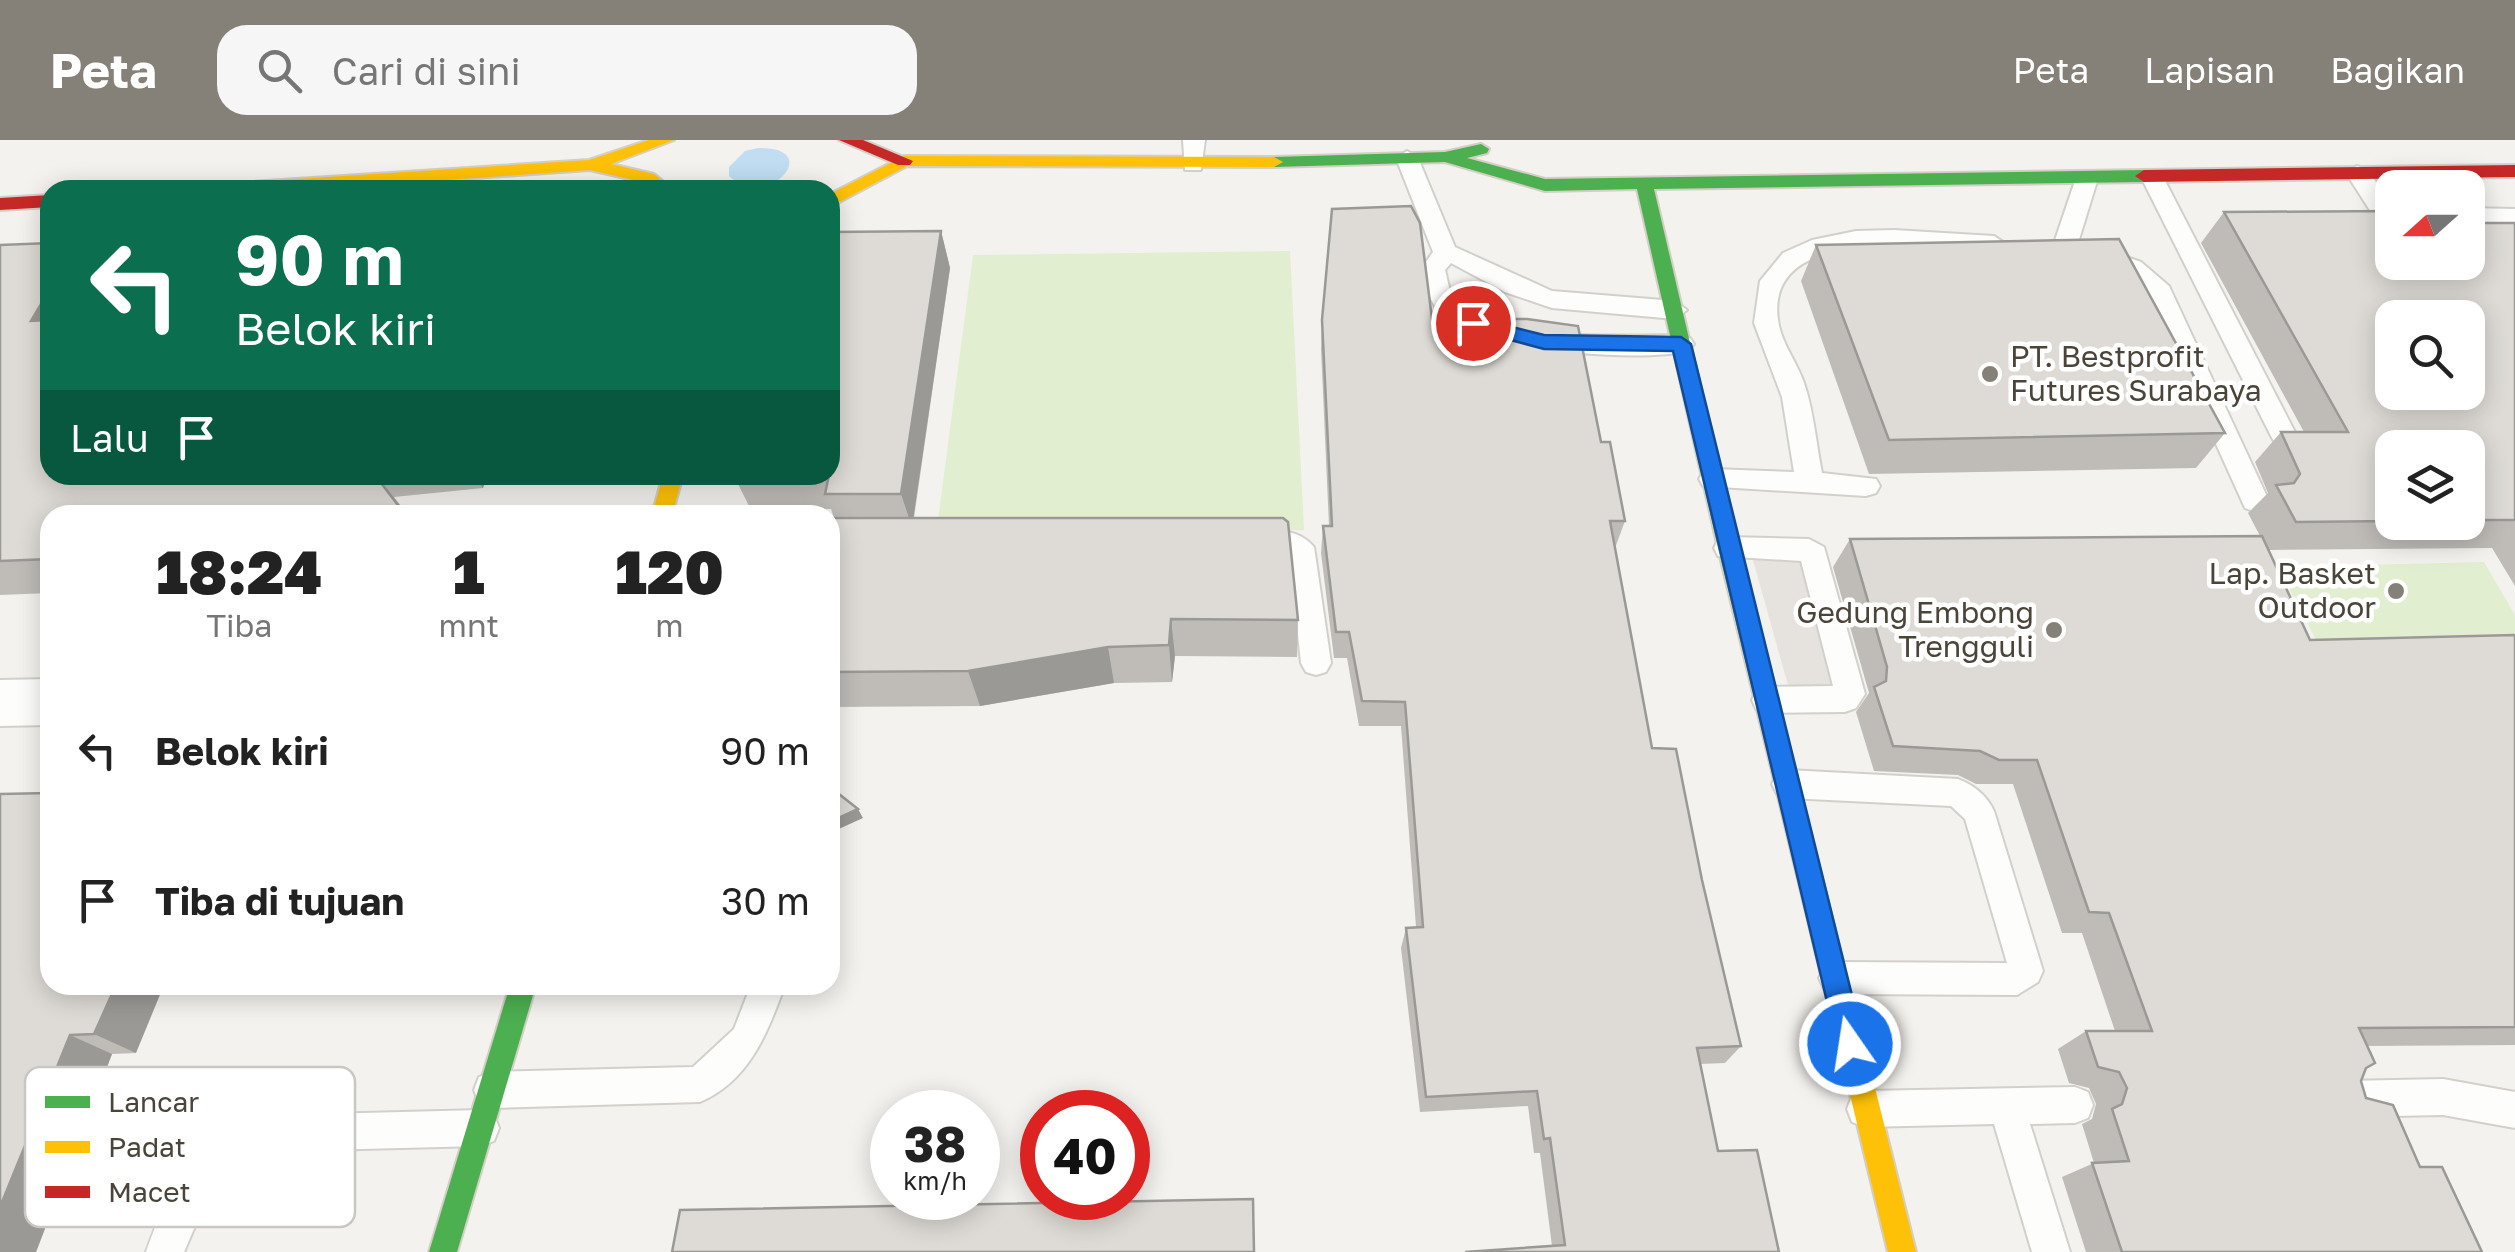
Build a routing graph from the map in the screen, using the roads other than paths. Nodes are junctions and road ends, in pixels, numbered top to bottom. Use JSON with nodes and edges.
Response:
{"nodes":[{"id":1,"x":666,"y":140,"type":"edge"},
{"id":2,"x":848,"y":140,"type":"edge"},
{"id":3,"x":1194,"y":140,"type":"edge"},
{"id":4,"x":1498,"y":144,"type":"dead end"},
{"id":5,"x":1407,"y":158,"type":"junction"},
{"id":6,"x":1445,"y":158,"type":"junction"},
{"id":7,"x":904,"y":161,"type":"junction"},
{"id":8,"x":1193,"y":165,"type":"junction"},
{"id":9,"x":590,"y":166,"type":"junction"},
{"id":10,"x":2515,"y":171,"type":"edge"},
{"id":11,"x":2357,"y":172,"type":"junction"},
{"id":12,"x":2152,"y":177,"type":"junction"},
{"id":13,"x":2087,"y":178,"type":"junction"},
{"id":14,"x":374,"y":180,"type":"edge"},
{"id":15,"x":651,"y":180,"type":"edge"},
{"id":16,"x":1645,"y":186,"type":"junction"},
{"id":17,"x":840,"y":196,"type":"edge"},
{"id":18,"x":40,"y":202,"type":"edge"},
{"id":19,"x":2375,"y":202,"type":"edge"},
{"id":20,"x":0,"y":204,"type":"edge"},
{"id":21,"x":2485,"y":216,"type":"edge"},
{"id":22,"x":2515,"y":217,"type":"edge"},
{"id":23,"x":2065,"y":246,"type":"junction"},
{"id":24,"x":1445,"y":253,"type":"junction"},
{"id":25,"x":1675,"y":310,"type":"junction"},
{"id":26,"x":1681,"y":344,"type":"junction"},
{"id":27,"x":2284,"y":436,"type":"edge"},
{"id":28,"x":1712,"y":480,"type":"junction"},
{"id":29,"x":1810,"y":483,"type":"junction"},
{"id":30,"x":1866,"y":486,"type":"dead end"},
{"id":31,"x":2255,"y":501,"type":"dead end"},
{"id":32,"x":1234,"y":542,"type":"edge"},
{"id":33,"x":1728,"y":548,"type":"junction"},
{"id":34,"x":1316,"y":663,"type":"dead end"},
{"id":35,"x":1767,"y":700,"type":"junction"},
{"id":36,"x":40,"y":702,"type":"edge"},
{"id":37,"x":0,"y":703,"type":"edge"},
{"id":38,"x":1788,"y":784,"type":"junction"},
{"id":39,"x":1836,"y":978,"type":"junction"},
{"id":40,"x":520,"y":995,"type":"edge"},
{"id":41,"x":764,"y":995,"type":"edge"},
{"id":42,"x":492,"y":1090,"type":"junction"},
{"id":43,"x":2344,"y":1099,"type":"edge"},
{"id":44,"x":2076,"y":1105,"type":"dead end"},
{"id":45,"x":2008,"y":1107,"type":"junction"},
{"id":46,"x":1866,"y":1109,"type":"junction"},
{"id":47,"x":2515,"y":1110,"type":"edge"},
{"id":48,"x":481,"y":1128,"type":"junction"},
{"id":49,"x":355,"y":1131,"type":"edge"},
{"id":50,"x":175,"y":1227,"type":"edge"},
{"id":51,"x":165,"y":1252,"type":"edge"},
{"id":52,"x":443,"y":1252,"type":"edge"},
{"id":53,"x":1902,"y":1252,"type":"edge"},
{"id":54,"x":2051,"y":1252,"type":"edge"}],
"edges":[{"from":1,"to":9,"type":"main road"},
{"from":2,"to":7,"type":"main road"},
{"from":3,"to":8,"type":"lane"},
{"from":4,"to":6,"type":"main road"},
{"from":5,"to":6,"type":"main road"},
{"from":5,"to":8,"type":"main road"},
{"from":5,"to":24,"type":"lane"},
{"from":6,"to":16,"type":"main road"},
{"from":7,"to":8,"type":"main road"},
{"from":7,"to":17,"type":"main road"},
{"from":9,"to":14,"type":"main road"},
{"from":9,"to":15,"type":"main road"},
{"from":10,"to":11,"type":"main road"},
{"from":11,"to":12,"type":"main road"},
{"from":11,"to":19,"type":"lane"},
{"from":12,"to":13,"type":"main road"},
{"from":12,"to":27,"type":"lane"},
{"from":13,"to":16,"type":"main road"},
{"from":13,"to":23,"type":"lane"},
{"from":16,"to":25,"type":"main road"},
{"from":18,"to":20,"type":"main road"},
{"from":21,"to":22,"type":"lane"},
{"from":23,"to":29,"type":"lane"},
{"from":23,"to":31,"type":"lane"},
{"from":24,"to":25,"type":"lane"},
{"from":24,"to":26,"type":"lane"},
{"from":25,"to":26,"type":"main road"},
{"from":26,"to":28,"type":"main road"},
{"from":28,"to":29,"type":"lane"},
{"from":28,"to":33,"type":"main road"},
{"from":29,"to":30,"type":"lane"},
{"from":32,"to":34,"type":"lane"},
{"from":33,"to":35,"type":"main road"},
{"from":33,"to":35,"type":"lane"},
{"from":35,"to":38,"type":"main road"},
{"from":36,"to":37,"type":"street"},
{"from":38,"to":39,"type":"main road"},
{"from":38,"to":39,"type":"lane"},
{"from":39,"to":46,"type":"main road"},
{"from":40,"to":42,"type":"main road"},
{"from":41,"to":42,"type":"lane"},
{"from":42,"to":48,"type":"main road"},
{"from":43,"to":47,"type":"lane"},
{"from":44,"to":45,"type":"lane"},
{"from":45,"to":46,"type":"lane"},
{"from":45,"to":54,"type":"lane"},
{"from":46,"to":53,"type":"main road"},
{"from":48,"to":49,"type":"lane"},
{"from":48,"to":52,"type":"main road"},
{"from":50,"to":51,"type":"lane"}]}
